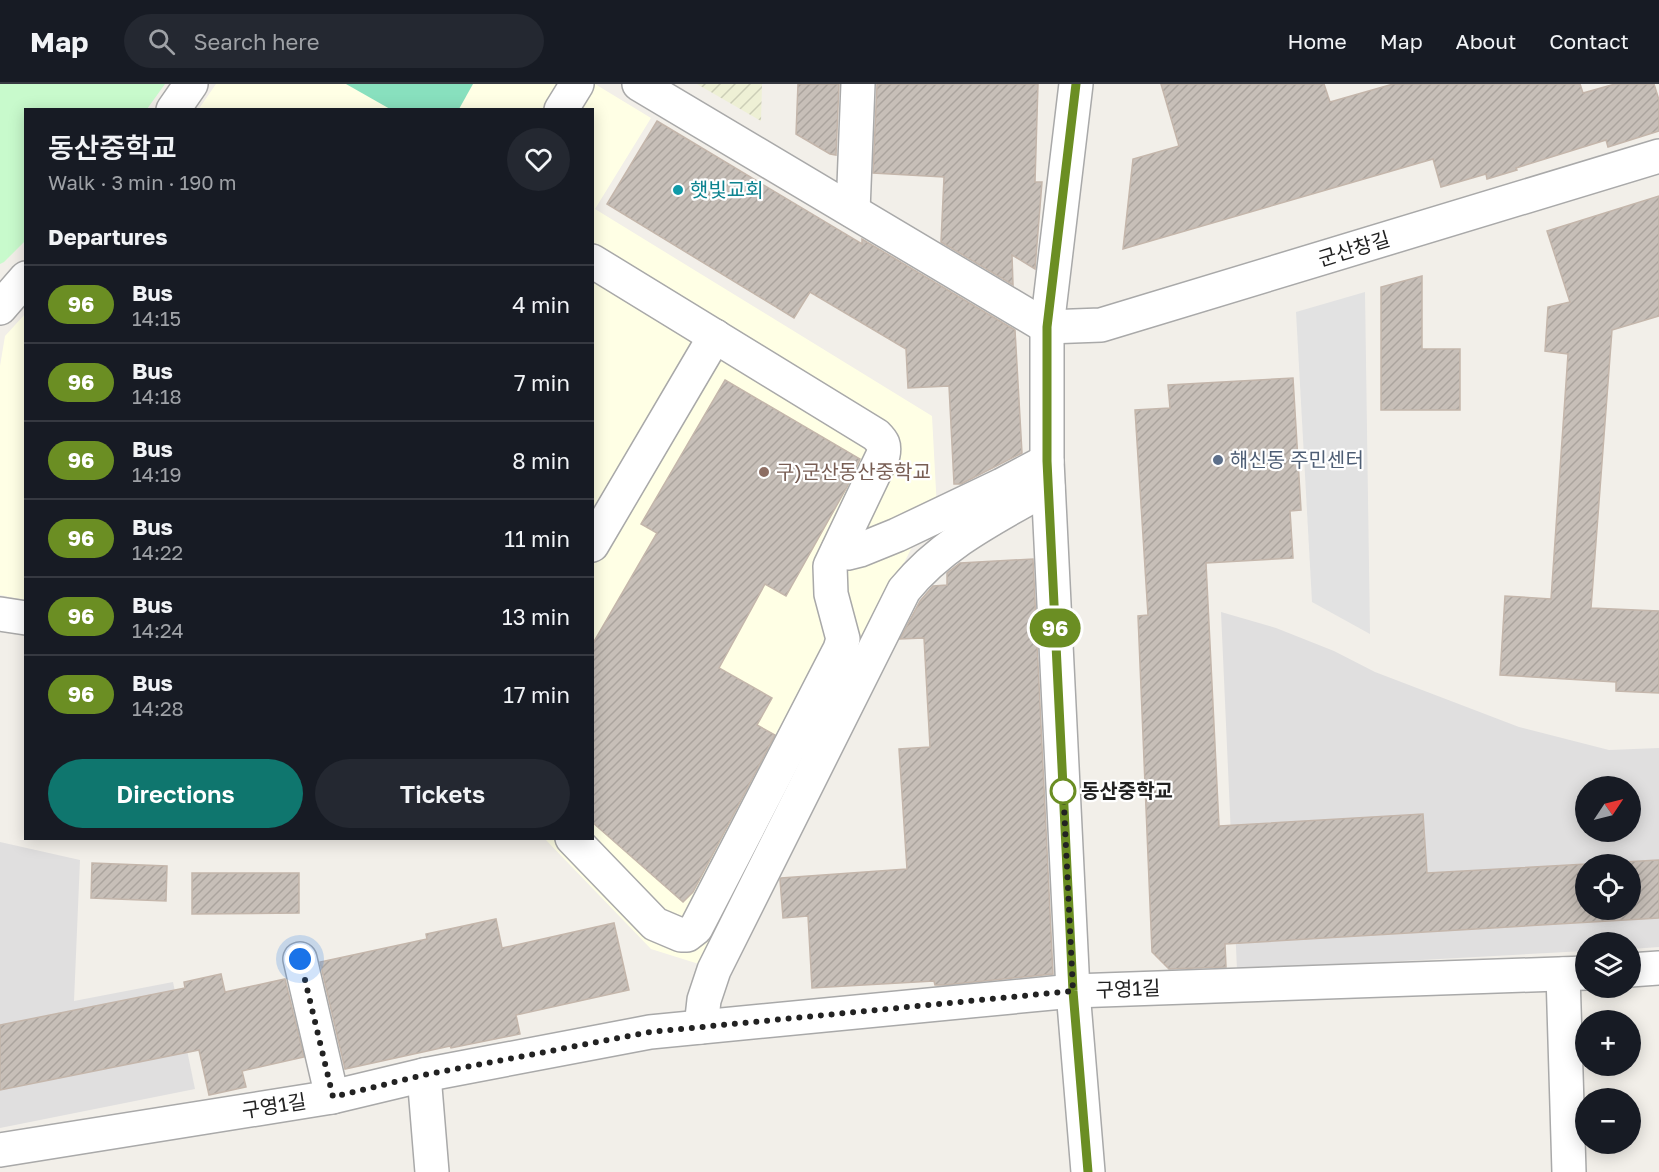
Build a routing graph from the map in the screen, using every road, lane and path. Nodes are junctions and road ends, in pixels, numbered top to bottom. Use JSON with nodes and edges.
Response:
{"nodes":[{"id":1,"x":191,"y":84,"type":"edge"},
{"id":2,"x":577,"y":84,"type":"edge"},
{"id":3,"x":639,"y":84,"type":"edge"},
{"id":4,"x":858,"y":84,"type":"edge"},
{"id":5,"x":1076,"y":84,"type":"edge"},
{"id":6,"x":174,"y":108,"type":"edge"},
{"id":7,"x":562,"y":108,"type":"edge"},
{"id":8,"x":1659,"y":156,"type":"edge"},
{"id":9,"x":853,"y":212,"type":"junction"},
{"id":10,"x":594,"y":262,"type":"edge"},
{"id":11,"x":24,"y":281,"type":"edge"},
{"id":12,"x":0,"y":308,"type":"edge"},
{"id":13,"x":1047,"y":327,"type":"junction"},
{"id":14,"x":715,"y":336,"type":"junction"},
{"id":15,"x":1048,"y":474,"type":"junction"},
{"id":16,"x":594,"y":542,"type":"edge"},
{"id":17,"x":838,"y":550,"type":"junction"},
{"id":18,"x":0,"y":614,"type":"edge"},
{"id":19,"x":24,"y":618,"type":"edge"},
{"id":20,"x":574,"y":840,"type":"edge"},
{"id":21,"x":300,"y":959,"type":"dead end"},
{"id":22,"x":1659,"y":968,"type":"edge"},
{"id":23,"x":1641,"y":969,"type":"edge"},
{"id":24,"x":1574,"y":974,"type":"edge"},
{"id":25,"x":1073,"y":991,"type":"junction"},
{"id":26,"x":701,"y":1027,"type":"junction"},
{"id":27,"x":424,"y":1075,"type":"junction"},
{"id":28,"x":333,"y":1097,"type":"junction"},
{"id":29,"x":0,"y":1150,"type":"edge"},
{"id":30,"x":432,"y":1172,"type":"edge"},
{"id":31,"x":1088,"y":1172,"type":"edge"},
{"id":32,"x":1569,"y":1172,"type":"edge"}],
"edges":[{"from":1,"to":6,"type":"street"},
{"from":2,"to":7,"type":"street"},
{"from":3,"to":9,"type":"street"},
{"from":4,"to":9,"type":"street"},
{"from":5,"to":13,"type":"street"},
{"from":8,"to":13,"type":"street","name":"군산창길"},
{"from":9,"to":13,"type":"street"},
{"from":10,"to":14,"type":"street"},
{"from":11,"to":12,"type":"street"},
{"from":13,"to":15,"type":"street"},
{"from":14,"to":16,"type":"street"},
{"from":14,"to":17,"type":"street"},
{"from":15,"to":17,"type":"street"},
{"from":15,"to":25,"type":"street"},
{"from":15,"to":26,"type":"street"},
{"from":17,"to":20,"type":"street"},
{"from":18,"to":19,"type":"street"},
{"from":21,"to":28,"type":"street"},
{"from":22,"to":23,"type":"street"},
{"from":24,"to":25,"type":"street","name":"구영1길"},
{"from":24,"to":32,"type":"street"},
{"from":25,"to":26,"type":"street","name":"구영1길"},
{"from":25,"to":31,"type":"street"},
{"from":26,"to":27,"type":"street","name":"구영1길"},
{"from":27,"to":28,"type":"street","name":"구영1길"},
{"from":27,"to":30,"type":"street"},
{"from":28,"to":29,"type":"street","name":"구영1길"}]}
